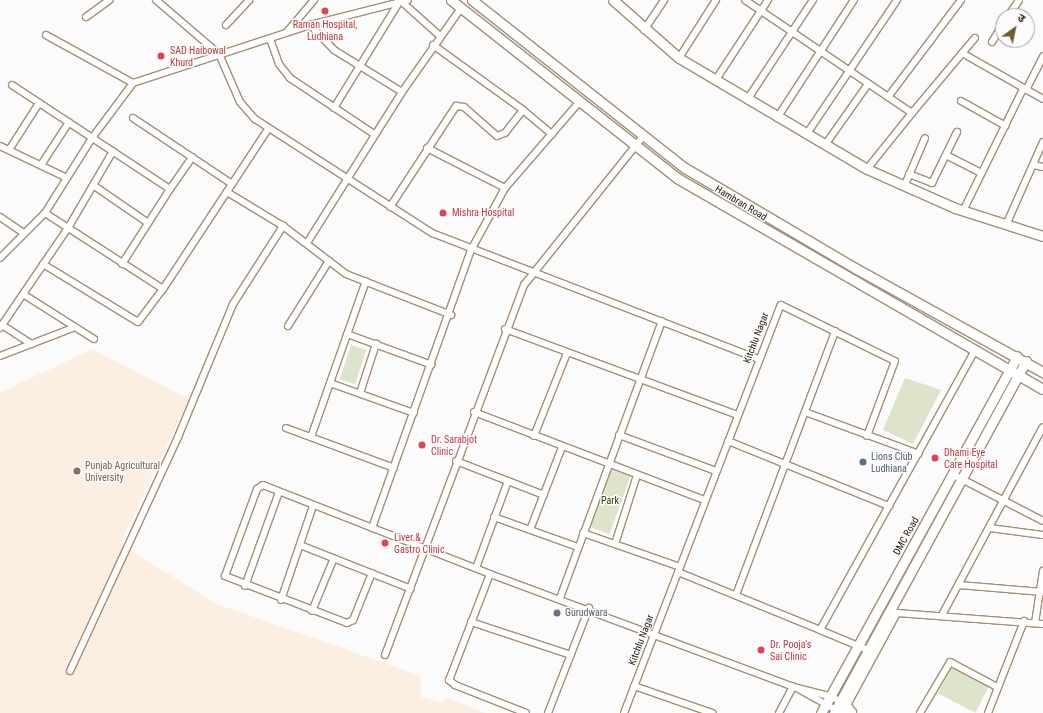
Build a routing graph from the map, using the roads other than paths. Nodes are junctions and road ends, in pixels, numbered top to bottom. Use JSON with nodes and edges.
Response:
{"nodes":[{"id":1,"x":108,"y":0,"type":"edge"},
{"id":2,"x":156,"y":0,"type":"edge"},
{"id":3,"x":249,"y":0,"type":"edge"},
{"id":4,"x":314,"y":0,"type":"edge"},
{"id":5,"x":450,"y":0,"type":"edge"},
{"id":6,"x":472,"y":0,"type":"edge"},
{"id":7,"x":613,"y":0,"type":"edge"},
{"id":8,"x":664,"y":0,"type":"edge"},
{"id":9,"x":716,"y":0,"type":"edge"},
{"id":10,"x":745,"y":0,"type":"edge"},
{"id":11,"x":768,"y":0,"type":"edge"},
{"id":12,"x":813,"y":0,"type":"edge"},
{"id":13,"x":854,"y":0,"type":"edge"},
{"id":14,"x":897,"y":0,"type":"edge"},
{"id":15,"x":961,"y":0,"type":"edge"},
{"id":16,"x":403,"y":2,"type":"edge"},
{"id":17,"x":461,"y":8,"type":"junction"},
{"id":18,"x":760,"y":11,"type":"junction"},
{"id":19,"x":86,"y":17,"type":"dead end"},
{"id":20,"x":226,"y":25,"type":"dead end"},
{"id":21,"x":310,"y":25,"type":"junction"},
{"id":22,"x":644,"y":30,"type":"junction"},
{"id":23,"x":286,"y":33,"type":"junction"},
{"id":24,"x":791,"y":33,"type":"junction"},
{"id":25,"x":46,"y":35,"type":"dead end"},
{"id":26,"x":440,"y":36,"type":"junction"},
{"id":27,"x":995,"y":37,"type":"edge"},
{"id":28,"x":975,"y":38,"type":"dead end"},
{"id":29,"x":270,"y":39,"type":"junction"},
{"id":30,"x":992,"y":42,"type":"dead end"},
{"id":31,"x":433,"y":46,"type":"junction"},
{"id":32,"x":819,"y":52,"type":"junction"},
{"id":33,"x":962,"y":53,"type":"junction"},
{"id":34,"x":219,"y":54,"type":"junction"},
{"id":35,"x":1043,"y":56,"type":"edge"},
{"id":36,"x":679,"y":58,"type":"junction"},
{"id":37,"x":361,"y":67,"type":"junction"},
{"id":38,"x":847,"y":70,"type":"junction"},
{"id":39,"x":715,"y":81,"type":"junction"},
{"id":40,"x":133,"y":83,"type":"junction"},
{"id":41,"x":868,"y":84,"type":"junction"},
{"id":42,"x":12,"y":85,"type":"dead end"},
{"id":43,"x":1024,"y":90,"type":"junction"},
{"id":44,"x":402,"y":92,"type":"junction"},
{"id":45,"x":888,"y":97,"type":"junction"},
{"id":46,"x":1043,"y":99,"type":"edge"},
{"id":47,"x":747,"y":100,"type":"junction"},
{"id":48,"x":580,"y":101,"type":"junction"},
{"id":49,"x":961,"y":101,"type":"dead end"},
{"id":50,"x":39,"y":103,"type":"junction"},
{"id":51,"x":334,"y":108,"type":"junction"},
{"id":52,"x":523,"y":110,"type":"junction"},
{"id":53,"x":912,"y":113,"type":"junction"},
{"id":54,"x":133,"y":118,"type":"dead end"},
{"id":55,"x":777,"y":118,"type":"junction"},
{"id":56,"x":69,"y":122,"type":"junction"},
{"id":57,"x":1006,"y":126,"type":"junction"},
{"id":58,"x":268,"y":129,"type":"junction"},
{"id":59,"x":957,"y":132,"type":"dead end"},
{"id":60,"x":374,"y":134,"type":"junction"},
{"id":61,"x":552,"y":134,"type":"junction"},
{"id":62,"x":644,"y":135,"type":"junction"},
{"id":63,"x":806,"y":135,"type":"junction"},
{"id":64,"x":92,"y":138,"type":"junction"},
{"id":65,"x":925,"y":138,"type":"dead end"},
{"id":66,"x":1043,"y":142,"type":"edge"},
{"id":67,"x":636,"y":145,"type":"junction"},
{"id":68,"x":825,"y":145,"type":"junction"},
{"id":69,"x":0,"y":146,"type":"edge"},
{"id":70,"x":427,"y":148,"type":"junction"},
{"id":71,"x":9,"y":150,"type":"junction"},
{"id":72,"x":113,"y":151,"type":"junction"},
{"id":73,"x":946,"y":155,"type":"junction"},
{"id":74,"x":192,"y":157,"type":"junction"},
{"id":75,"x":41,"y":165,"type":"junction"},
{"id":76,"x":1034,"y":165,"type":"junction"},
{"id":77,"x":1043,"y":167,"type":"edge"},
{"id":78,"x":867,"y":169,"type":"junction"},
{"id":79,"x":909,"y":174,"type":"junction"},
{"id":80,"x":981,"y":174,"type":"junction"},
{"id":81,"x":67,"y":178,"type":"junction"},
{"id":82,"x":346,"y":179,"type":"junction"},
{"id":83,"x":232,"y":184,"type":"junction"},
{"id":84,"x":93,"y":185,"type":"junction"},
{"id":85,"x":904,"y":187,"type":"junction"},
{"id":86,"x":505,"y":188,"type":"junction"},
{"id":87,"x":170,"y":189,"type":"junction"},
{"id":88,"x":227,"y":192,"type":"junction"},
{"id":89,"x":390,"y":206,"type":"junction"},
{"id":90,"x":963,"y":211,"type":"junction"},
{"id":91,"x":45,"y":213,"type":"junction"},
{"id":92,"x":0,"y":217,"type":"edge"},
{"id":93,"x":148,"y":223,"type":"junction"},
{"id":94,"x":1006,"y":225,"type":"junction"},
{"id":95,"x":283,"y":226,"type":"junction"},
{"id":96,"x":68,"y":228,"type":"junction"},
{"id":97,"x":24,"y":233,"type":"junction"},
{"id":98,"x":1043,"y":236,"type":"edge"},
{"id":99,"x":307,"y":243,"type":"junction"},
{"id":100,"x":471,"y":250,"type":"junction"},
{"id":101,"x":0,"y":258,"type":"edge"},
{"id":102,"x":329,"y":261,"type":"junction"},
{"id":103,"x":43,"y":264,"type":"junction"},
{"id":104,"x":122,"y":264,"type":"junction"},
{"id":105,"x":531,"y":271,"type":"junction"},
{"id":106,"x":366,"y":281,"type":"junction"},
{"id":107,"x":163,"y":289,"type":"junction"},
{"id":108,"x":23,"y":294,"type":"junction"},
{"id":109,"x":451,"y":314,"type":"junction"},
{"id":110,"x":662,"y":321,"type":"junction"},
{"id":111,"x":288,"y":326,"type":"dead end"},
{"id":112,"x":1,"y":327,"type":"edge"},
{"id":113,"x":74,"y":327,"type":"junction"},
{"id":114,"x":504,"y":329,"type":"junction"},
{"id":115,"x":836,"y":331,"type":"junction"},
{"id":116,"x":347,"y":334,"type":"junction"},
{"id":117,"x":94,"y":339,"type":"dead end"},
{"id":118,"x":31,"y":344,"type":"junction"},
{"id":119,"x":376,"y":344,"type":"junction"},
{"id":120,"x":976,"y":349,"type":"junction"},
{"id":121,"x":567,"y":353,"type":"junction"},
{"id":122,"x":0,"y":356,"type":"edge"},
{"id":123,"x":759,"y":359,"type":"junction"},
{"id":124,"x":1022,"y":359,"type":"junction"},
{"id":125,"x":432,"y":365,"type":"junction"},
{"id":126,"x":1010,"y":370,"type":"junction"},
{"id":127,"x":1043,"y":372,"type":"edge"},
{"id":128,"x":1018,"y":374,"type":"junction"},
{"id":129,"x":638,"y":380,"type":"junction"},
{"id":130,"x":330,"y":383,"type":"junction"},
{"id":131,"x":1043,"y":389,"type":"edge"},
{"id":132,"x":360,"y":394,"type":"junction"},
{"id":133,"x":474,"y":412,"type":"junction"},
{"id":134,"x":805,"y":412,"type":"junction"},
{"id":135,"x":414,"y":413,"type":"junction"},
{"id":136,"x":738,"y":415,"type":"junction"},
{"id":137,"x":1043,"y":427,"type":"edge"},
{"id":138,"x":286,"y":428,"type":"dead end"},
{"id":139,"x":619,"y":435,"type":"junction"},
{"id":140,"x":534,"y":436,"type":"junction"},
{"id":141,"x":867,"y":436,"type":"junction"},
{"id":142,"x":311,"y":437,"type":"junction"},
{"id":143,"x":1037,"y":440,"type":"junction"},
{"id":144,"x":728,"y":441,"type":"junction"},
{"id":145,"x":1043,"y":443,"type":"edge"},
{"id":146,"x":562,"y":447,"type":"junction"},
{"id":147,"x":919,"y":454,"type":"junction"},
{"id":148,"x":456,"y":461,"type":"junction"},
{"id":149,"x":609,"y":464,"type":"junction"},
{"id":150,"x":785,"y":464,"type":"junction"},
{"id":151,"x":394,"y":468,"type":"junction"},
{"id":152,"x":716,"y":471,"type":"junction"},
{"id":153,"x":952,"y":474,"type":"junction"},
{"id":154,"x":637,"y":475,"type":"junction"},
{"id":155,"x":961,"y":478,"type":"junction"},
{"id":156,"x":508,"y":481,"type":"junction"},
{"id":157,"x":279,"y":492,"type":"junction"},
{"id":158,"x":544,"y":495,"type":"junction"},
{"id":159,"x":705,"y":500,"type":"junction"},
{"id":160,"x":1004,"y":500,"type":"junction"},
{"id":161,"x":313,"y":506,"type":"junction"},
{"id":162,"x":889,"y":506,"type":"junction"},
{"id":163,"x":494,"y":517,"type":"junction"},
{"id":164,"x":1043,"y":521,"type":"edge"},
{"id":165,"x":372,"y":528,"type":"junction"},
{"id":166,"x":990,"y":528,"type":"junction"},
{"id":167,"x":530,"y":530,"type":"junction"},
{"id":168,"x":583,"y":533,"type":"junction"},
{"id":169,"x":1043,"y":535,"type":"edge"},
{"id":170,"x":615,"y":544,"type":"junction"},
{"id":171,"x":300,"y":545,"type":"junction"},
{"id":172,"x":578,"y":547,"type":"junction"},
{"id":173,"x":425,"y":549,"type":"junction"},
{"id":174,"x":334,"y":558,"type":"junction"},
{"id":175,"x":476,"y":568,"type":"junction"},
{"id":176,"x":679,"y":570,"type":"junction"},
{"id":177,"x":1043,"y":571,"type":"edge"},
{"id":178,"x":372,"y":573,"type":"junction"},
{"id":179,"x":490,"y":574,"type":"junction"},
{"id":180,"x":959,"y":585,"type":"junction"},
{"id":181,"x":245,"y":586,"type":"junction"},
{"id":182,"x":411,"y":589,"type":"junction"},
{"id":183,"x":1041,"y":592,"type":"edge"},
{"id":184,"x":736,"y":595,"type":"junction"},
{"id":185,"x":560,"y":598,"type":"junction"},
{"id":186,"x":281,"y":600,"type":"junction"},
{"id":187,"x":589,"y":608,"type":"junction"},
{"id":188,"x":312,"y":611,"type":"junction"},
{"id":189,"x":942,"y":615,"type":"junction"},
{"id":190,"x":1024,"y":621,"type":"junction"},
{"id":191,"x":471,"y":622,"type":"junction"},
{"id":192,"x":1036,"y":623,"type":"junction"},
{"id":193,"x":1043,"y":624,"type":"edge"},
{"id":194,"x":820,"y":630,"type":"junction"},
{"id":195,"x":654,"y":634,"type":"junction"},
{"id":196,"x":858,"y":646,"type":"junction"},
{"id":197,"x":868,"y":650,"type":"junction"},
{"id":198,"x":385,"y":655,"type":"dead end"},
{"id":199,"x":571,"y":655,"type":"junction"},
{"id":200,"x":70,"y":671,"type":"dead end"},
{"id":201,"x":634,"y":686,"type":"junction"},
{"id":202,"x":795,"y":687,"type":"junction"},
{"id":203,"x":997,"y":687,"type":"junction"},
{"id":204,"x":829,"y":696,"type":"junction"},
{"id":205,"x":840,"y":708,"type":"edge"},
{"id":206,"x":823,"y":709,"type":"edge"},
{"id":207,"x":526,"y":713,"type":"edge"},
{"id":208,"x":548,"y":713,"type":"edge"},
{"id":209,"x":624,"y":713,"type":"edge"},
{"id":210,"x":712,"y":713,"type":"edge"},
{"id":211,"x":780,"y":713,"type":"edge"},
{"id":212,"x":854,"y":713,"type":"edge"},
{"id":213,"x":920,"y":713,"type":"edge"},
{"id":214,"x":988,"y":713,"type":"edge"}],
"edges":[{"from":1,"to":19,"type":"street"},
{"from":2,"to":34,"type":"street"},
{"from":3,"to":20,"type":"street"},
{"from":4,"to":23,"type":"street"},
{"from":5,"to":17,"type":"main road","name":"Hambran Road"},
{"from":6,"to":62,"type":"main road","name":"Hambran Road"},
{"from":7,"to":22,"type":"main road"},
{"from":8,"to":22,"type":"street"},
{"from":9,"to":36,"type":"street"},
{"from":10,"to":18,"type":"street"},
{"from":11,"to":18,"type":"street"},
{"from":12,"to":24,"type":"street"},
{"from":13,"to":32,"type":"street"},
{"from":14,"to":38,"type":"street"},
{"from":15,"to":45,"type":"street"},
{"from":16,"to":21,"type":"street"},
{"from":16,"to":26,"type":"street"},
{"from":16,"to":37,"type":"street"},
{"from":17,"to":26,"type":"street"},
{"from":17,"to":48,"type":"main road","name":"Hambran Road"},
{"from":18,"to":24,"type":"street"},
{"from":18,"to":39,"type":"street"},
{"from":21,"to":23,"type":"street"},
{"from":21,"to":37,"type":"street"},
{"from":22,"to":36,"type":"main road"},
{"from":23,"to":29,"type":"street"},
{"from":24,"to":32,"type":"street"},
{"from":24,"to":47,"type":"street"},
{"from":25,"to":40,"type":"street"},
{"from":26,"to":31,"type":"street"},
{"from":27,"to":30,"type":"street"},
{"from":28,"to":33,"type":"street"},
{"from":29,"to":34,"type":"street"},
{"from":29,"to":51,"type":"street"},
{"from":31,"to":44,"type":"street"},
{"from":31,"to":52,"type":"street"},
{"from":32,"to":38,"type":"street"},
{"from":32,"to":55,"type":"street"},
{"from":33,"to":43,"type":"street"},
{"from":33,"to":53,"type":"street"},
{"from":34,"to":40,"type":"street"},
{"from":34,"to":58,"type":"street"},
{"from":35,"to":43,"type":"street"},
{"from":36,"to":39,"type":"main road"},
{"from":37,"to":44,"type":"street"},
{"from":37,"to":51,"type":"street"},
{"from":38,"to":41,"type":"street"},
{"from":38,"to":63,"type":"street"},
{"from":39,"to":47,"type":"main road"},
{"from":40,"to":64,"type":"street"},
{"from":41,"to":45,"type":"street"},
{"from":41,"to":68,"type":"street"},
{"from":42,"to":50,"type":"street"},
{"from":43,"to":46,"type":"street"},
{"from":43,"to":57,"type":"street"},
{"from":44,"to":60,"type":"street"},
{"from":45,"to":53,"type":"street"},
{"from":47,"to":55,"type":"main road"},
{"from":48,"to":61,"type":"street"},
{"from":48,"to":67,"type":"main road","name":"Hambran Road"},
{"from":49,"to":57,"type":"street"},
{"from":50,"to":56,"type":"street"},
{"from":50,"to":71,"type":"street"},
{"from":51,"to":60,"type":"street"},
{"from":52,"to":61,"type":"street"},
{"from":52,"to":70,"type":"street"},
{"from":53,"to":78,"type":"street"},
{"from":54,"to":74,"type":"street"},
{"from":55,"to":63,"type":"main road"},
{"from":56,"to":64,"type":"street"},
{"from":56,"to":75,"type":"street"},
{"from":57,"to":80,"type":"street"},
{"from":58,"to":82,"type":"street"},
{"from":58,"to":83,"type":"street"},
{"from":59,"to":73,"type":"street"},
{"from":60,"to":82,"type":"street"},
{"from":61,"to":86,"type":"street"},
{"from":62,"to":67,"type":"street"},
{"from":62,"to":124,"type":"main road","name":"Hambran Road"},
{"from":63,"to":68,"type":"main road"},
{"from":64,"to":72,"type":"street"},
{"from":64,"to":81,"type":"street"},
{"from":65,"to":79,"type":"street"},
{"from":66,"to":76,"type":"street"},
{"from":67,"to":105,"type":"street"},
{"from":67,"to":120,"type":"main road","name":"Hambran Road"},
{"from":68,"to":78,"type":"main road"},
{"from":69,"to":71,"type":"street"},
{"from":70,"to":86,"type":"street"},
{"from":70,"to":89,"type":"street"},
{"from":71,"to":75,"type":"street"},
{"from":72,"to":84,"type":"street"},
{"from":72,"to":87,"type":"street"},
{"from":73,"to":79,"type":"street"},
{"from":73,"to":80,"type":"street"},
{"from":74,"to":83,"type":"street"},
{"from":74,"to":87,"type":"street"},
{"from":75,"to":81,"type":"street"},
{"from":76,"to":77,"type":"street"},
{"from":76,"to":94,"type":"street"},
{"from":78,"to":85,"type":"main road"},
{"from":79,"to":85,"type":"street"},
{"from":80,"to":90,"type":"street"},
{"from":81,"to":91,"type":"street"},
{"from":82,"to":89,"type":"street"},
{"from":82,"to":99,"type":"street"},
{"from":83,"to":88,"type":"street"},
{"from":84,"to":93,"type":"street"},
{"from":84,"to":96,"type":"street"},
{"from":85,"to":90,"type":"main road"},
{"from":86,"to":100,"type":"street"},
{"from":87,"to":93,"type":"street"},
{"from":88,"to":95,"type":"street"},
{"from":88,"to":107,"type":"street"},
{"from":89,"to":100,"type":"street"},
{"from":90,"to":94,"type":"main road"},
{"from":91,"to":96,"type":"street"},
{"from":91,"to":97,"type":"street"},
{"from":92,"to":97,"type":"street"},
{"from":93,"to":104,"type":"street"},
{"from":94,"to":98,"type":"main road"},
{"from":95,"to":99,"type":"street"},
{"from":95,"to":200,"type":"street"},
{"from":96,"to":103,"type":"street"},
{"from":96,"to":104,"type":"street"},
{"from":97,"to":101,"type":"street"},
{"from":99,"to":102,"type":"street"},
{"from":100,"to":105,"type":"street"},
{"from":100,"to":109,"type":"street"},
{"from":102,"to":106,"type":"street"},
{"from":102,"to":111,"type":"street"},
{"from":103,"to":107,"type":"street"},
{"from":103,"to":108,"type":"street"},
{"from":104,"to":107,"type":"street"},
{"from":105,"to":110,"type":"street"},
{"from":105,"to":114,"type":"street"},
{"from":106,"to":109,"type":"street"},
{"from":106,"to":116,"type":"street"},
{"from":108,"to":112,"type":"street"},
{"from":108,"to":113,"type":"street"},
{"from":109,"to":125,"type":"street"},
{"from":110,"to":123,"type":"street"},
{"from":110,"to":129,"type":"street"},
{"from":112,"to":118,"type":"street"},
{"from":113,"to":117,"type":"street"},
{"from":113,"to":118,"type":"street"},
{"from":114,"to":121,"type":"street"},
{"from":114,"to":133,"type":"street"},
{"from":115,"to":123,"type":"street","name":"Kitchlu Nagar"},
{"from":115,"to":134,"type":"street"},
{"from":115,"to":141,"type":"street","name":"Kitchlu Nagar"},
{"from":116,"to":119,"type":"street"},
{"from":116,"to":130,"type":"street"},
{"from":118,"to":122,"type":"street"},
{"from":119,"to":125,"type":"street"},
{"from":119,"to":132,"type":"street"},
{"from":120,"to":126,"type":"main road","name":"Hambran Road"},
{"from":120,"to":147,"type":"street"},
{"from":121,"to":129,"type":"street"},
{"from":121,"to":140,"type":"street"},
{"from":123,"to":136,"type":"street","name":"Kitchlu Nagar"},
{"from":124,"to":126,"type":"main road","name":"DMC Road"},
{"from":124,"to":127,"type":"main road","name":"Hambran Road"},
{"from":124,"to":128,"type":"main road"},
{"from":125,"to":135,"type":"street"},
{"from":126,"to":128,"type":"main road","name":"Hambran Road"},
{"from":126,"to":153,"type":"main road","name":"DMC Road"},
{"from":128,"to":131,"type":"main road","name":"Hambran Road"},
{"from":128,"to":155,"type":"main road"},
{"from":129,"to":136,"type":"street"},
{"from":129,"to":139,"type":"street"},
{"from":130,"to":132,"type":"street"},
{"from":130,"to":142,"type":"street"},
{"from":132,"to":135,"type":"street"},
{"from":133,"to":140,"type":"street"},
{"from":133,"to":148,"type":"street"},
{"from":134,"to":141,"type":"street"},
{"from":134,"to":150,"type":"street"},
{"from":135,"to":151,"type":"street"},
{"from":136,"to":144,"type":"street","name":"Kitchlu Nagar"},
{"from":137,"to":143,"type":"street"},
{"from":138,"to":142,"type":"street"},
{"from":139,"to":149,"type":"street"},
{"from":139,"to":152,"type":"street"},
{"from":140,"to":146,"type":"street"},
{"from":141,"to":147,"type":"street"},
{"from":142,"to":151,"type":"street"},
{"from":143,"to":145,"type":"street"},
{"from":143,"to":160,"type":"street"},
{"from":144,"to":150,"type":"street"},
{"from":144,"to":152,"type":"street","name":"Kitchlu Nagar"},
{"from":146,"to":149,"type":"street"},
{"from":146,"to":158,"type":"street"},
{"from":147,"to":162,"type":"street"},
{"from":148,"to":156,"type":"street"},
{"from":148,"to":173,"type":"street"},
{"from":149,"to":154,"type":"street"},
{"from":149,"to":168,"type":"street"},
{"from":150,"to":162,"type":"street"},
{"from":150,"to":184,"type":"street"},
{"from":151,"to":165,"type":"street"},
{"from":152,"to":159,"type":"street","name":"Kitchlu Nagar"},
{"from":153,"to":155,"type":"street"},
{"from":153,"to":196,"type":"main road","name":"DMC Road"},
{"from":154,"to":159,"type":"street"},
{"from":154,"to":170,"type":"street"},
{"from":155,"to":160,"type":"street"},
{"from":155,"to":197,"type":"main road"},
{"from":156,"to":158,"type":"street"},
{"from":156,"to":163,"type":"street"},
{"from":157,"to":161,"type":"street"},
{"from":157,"to":181,"type":"street"},
{"from":157,"to":181,"type":"street"},
{"from":158,"to":167,"type":"street"},
{"from":159,"to":176,"type":"street","name":"Kitchlu Nagar"},
{"from":160,"to":164,"type":"street"},
{"from":160,"to":166,"type":"street"},
{"from":161,"to":165,"type":"street"},
{"from":161,"to":171,"type":"street"},
{"from":162,"to":194,"type":"street"},
{"from":163,"to":167,"type":"street"},
{"from":163,"to":175,"type":"street"},
{"from":165,"to":173,"type":"street"},
{"from":166,"to":169,"type":"street"},
{"from":166,"to":180,"type":"street"},
{"from":167,"to":172,"type":"street"},
{"from":168,"to":170,"type":"street"},
{"from":168,"to":172,"type":"street"},
{"from":170,"to":176,"type":"street"},
{"from":171,"to":174,"type":"street"},
{"from":171,"to":186,"type":"street"},
{"from":172,"to":185,"type":"street"},
{"from":173,"to":175,"type":"street"},
{"from":173,"to":182,"type":"street"},
{"from":174,"to":178,"type":"street"},
{"from":174,"to":188,"type":"street"},
{"from":175,"to":179,"type":"street"},
{"from":176,"to":184,"type":"street"},
{"from":176,"to":195,"type":"street","name":"Kitchlu Nagar"},
{"from":177,"to":183,"type":"street"},
{"from":178,"to":182,"type":"street"},
{"from":178,"to":188,"type":"street"},
{"from":179,"to":185,"type":"street"},
{"from":179,"to":191,"type":"street"},
{"from":180,"to":183,"type":"street"},
{"from":180,"to":189,"type":"street"},
{"from":181,"to":186,"type":"street"},
{"from":182,"to":198,"type":"street"},
{"from":183,"to":192,"type":"street"},
{"from":184,"to":194,"type":"street"},
{"from":185,"to":187,"type":"street"},
{"from":186,"to":188,"type":"street"},
{"from":187,"to":195,"type":"street"},
{"from":187,"to":199,"type":"street"},
{"from":189,"to":190,"type":"street"},
{"from":189,"to":205,"type":"street"},
{"from":190,"to":192,"type":"street"},
{"from":190,"to":203,"type":"street"},
{"from":191,"to":199,"type":"street"},
{"from":191,"to":207,"type":"street"},
{"from":192,"to":193,"type":"street"},
{"from":194,"to":196,"type":"street"},
{"from":195,"to":201,"type":"street","name":"Kitchlu Nagar"},
{"from":195,"to":202,"type":"street"},
{"from":196,"to":197,"type":"street"},
{"from":196,"to":204,"type":"main road","name":"DMC Road"},
{"from":197,"to":205,"type":"main road"},
{"from":199,"to":208,"type":"street"},
{"from":201,"to":209,"type":"street","name":"Kitchlu Nagar"},
{"from":201,"to":210,"type":"street"},
{"from":202,"to":204,"type":"street"},
{"from":202,"to":206,"type":"street"},
{"from":202,"to":211,"type":"street"},
{"from":203,"to":213,"type":"street"},
{"from":203,"to":214,"type":"street"},
{"from":204,"to":205,"type":"street"},
{"from":204,"to":206,"type":"main road","name":"DMC Road"},
{"from":205,"to":206,"type":"street"},
{"from":205,"to":212,"type":"street"}]}
